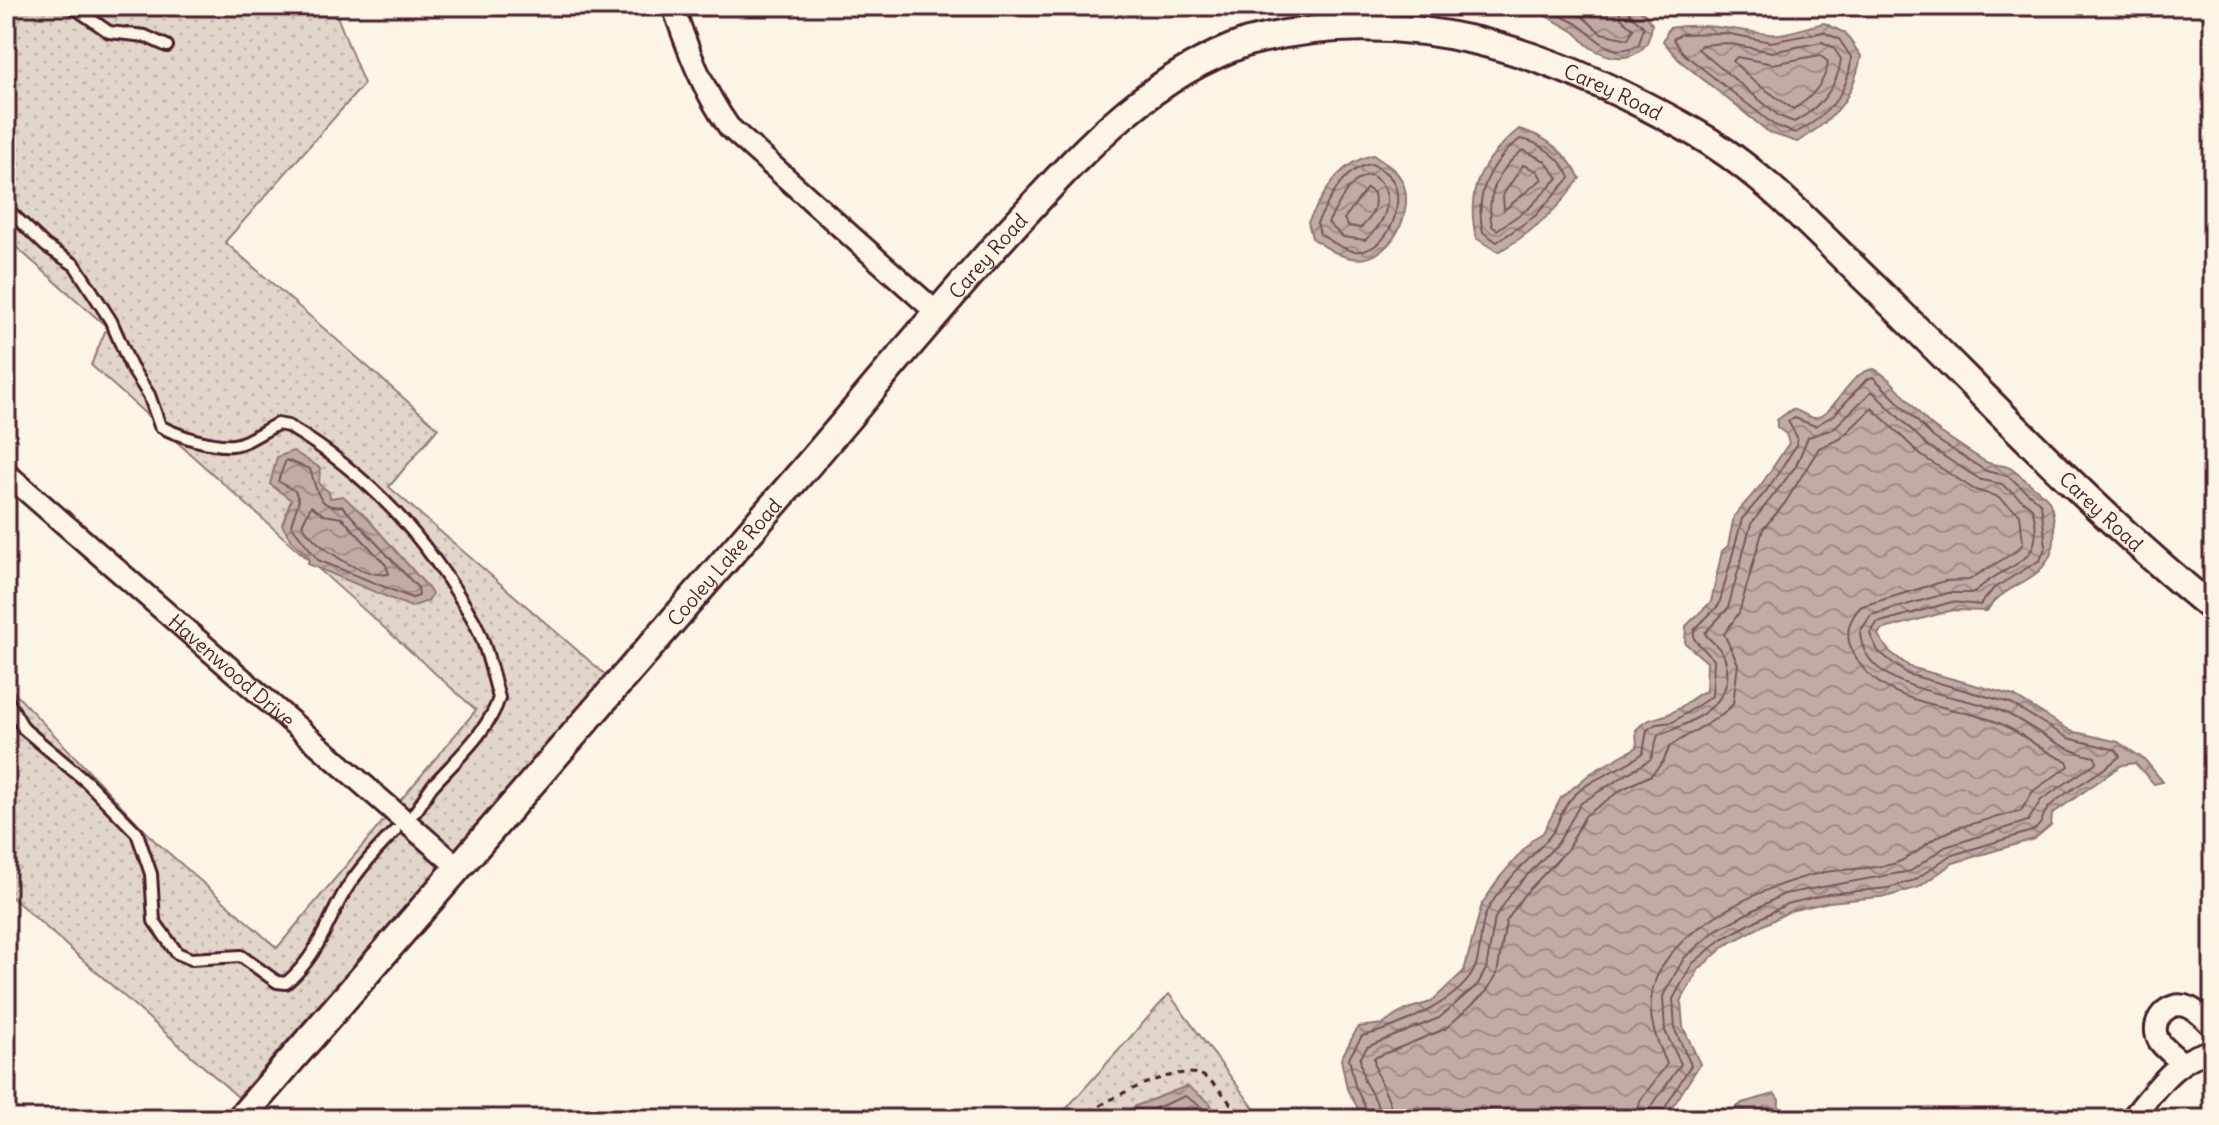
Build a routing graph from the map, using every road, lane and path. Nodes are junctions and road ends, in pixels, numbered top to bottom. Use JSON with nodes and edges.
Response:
{"nodes":[{"id":1,"x":72,"y":6,"type":"edge"},
{"id":2,"x":673,"y":6,"type":"edge"},
{"id":3,"x":167,"y":46,"type":"dead end"},
{"id":4,"x":6,"y":208,"type":"edge"},
{"id":5,"x":936,"y":312,"type":"junction"},
{"id":6,"x":6,"y":473,"type":"edge"},
{"id":7,"x":2213,"y":609,"type":"edge"},
{"id":8,"x":6,"y":698,"type":"edge"},
{"id":9,"x":415,"y":812,"type":"dead end"},
{"id":10,"x":395,"y":831,"type":"dead end"},
{"id":11,"x":459,"y":868,"type":"junction"},
{"id":12,"x":2213,"y":1027,"type":"edge"},
{"id":13,"x":2213,"y":1051,"type":"edge"},
{"id":14,"x":2182,"y":1063,"type":"junction"},
{"id":15,"x":240,"y":1119,"type":"edge"},
{"id":16,"x":1080,"y":1119,"type":"edge"},
{"id":17,"x":1242,"y":1119,"type":"edge"},
{"id":18,"x":2131,"y":1119,"type":"edge"}],
"edges":[{"from":1,"to":3,"type":"lane"},
{"from":2,"to":5,"type":"street"},
{"from":4,"to":9,"type":"lane"},
{"from":5,"to":7,"type":"street","name":"Carey Road"},
{"from":5,"to":11,"type":"street","name":"Cooley Lake Road"},
{"from":6,"to":11,"type":"street","name":"Havenwood Drive"},
{"from":8,"to":10,"type":"lane"},
{"from":11,"to":15,"type":"street","name":"Cooley Lake Road"},
{"from":12,"to":14,"type":"street"},
{"from":13,"to":14,"type":"street"},
{"from":14,"to":18,"type":"street"},
{"from":16,"to":17,"type":"path"}]}
